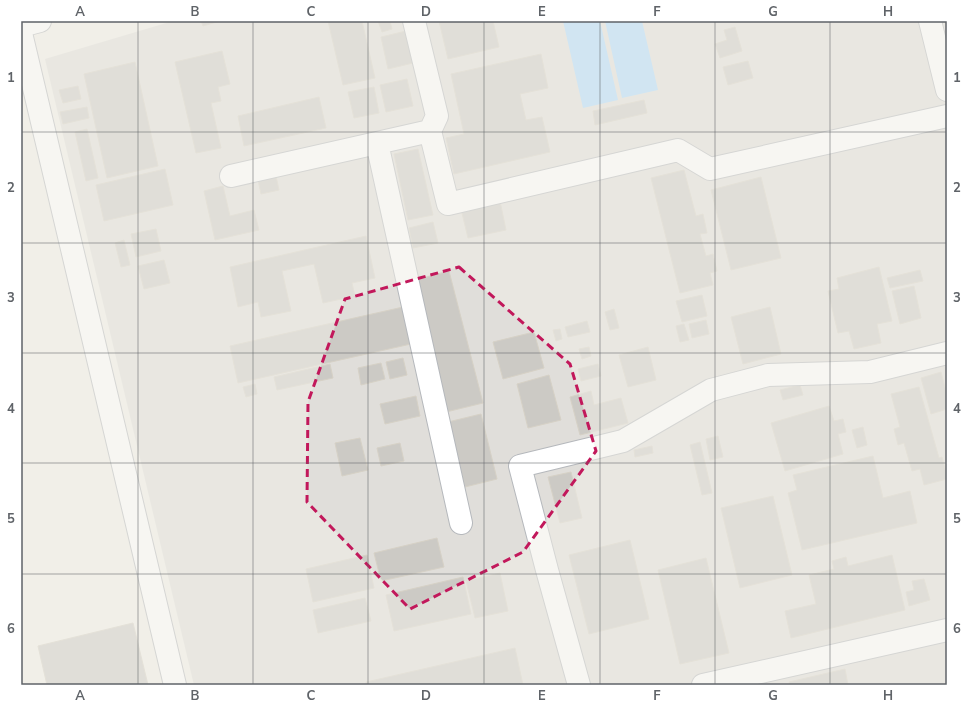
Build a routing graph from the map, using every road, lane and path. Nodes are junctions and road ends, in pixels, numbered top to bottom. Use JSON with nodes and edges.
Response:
{"nodes":[{"id":1,"x":414,"y":21,"type":"edge"},
{"id":2,"x":930,"y":21,"type":"edge"},
{"id":3,"x":30,"y":25,"type":"edge"},
{"id":4,"x":947,"y":90,"type":"edge"},
{"id":5,"x":947,"y":116,"type":"edge"},
{"id":6,"x":430,"y":131,"type":"junction"},
{"id":7,"x":377,"y":143,"type":"junction"},
{"id":8,"x":232,"y":176,"type":"dead end"},
{"id":9,"x":947,"y":353,"type":"edge"},
{"id":10,"x":461,"y":523,"type":"dead end"},
{"id":11,"x":947,"y":630,"type":"edge"},
{"id":12,"x":175,"y":685,"type":"edge"},
{"id":13,"x":579,"y":685,"type":"edge"},
{"id":14,"x":703,"y":685,"type":"edge"}],
"edges":[{"from":1,"to":6,"type":"street"},
{"from":2,"to":4,"type":"street"},
{"from":3,"to":12,"type":"street"},
{"from":5,"to":6,"type":"street"},
{"from":6,"to":7,"type":"street"},
{"from":7,"to":8,"type":"street"},
{"from":7,"to":10,"type":"street"},
{"from":9,"to":13,"type":"street"},
{"from":11,"to":14,"type":"street"}]}
